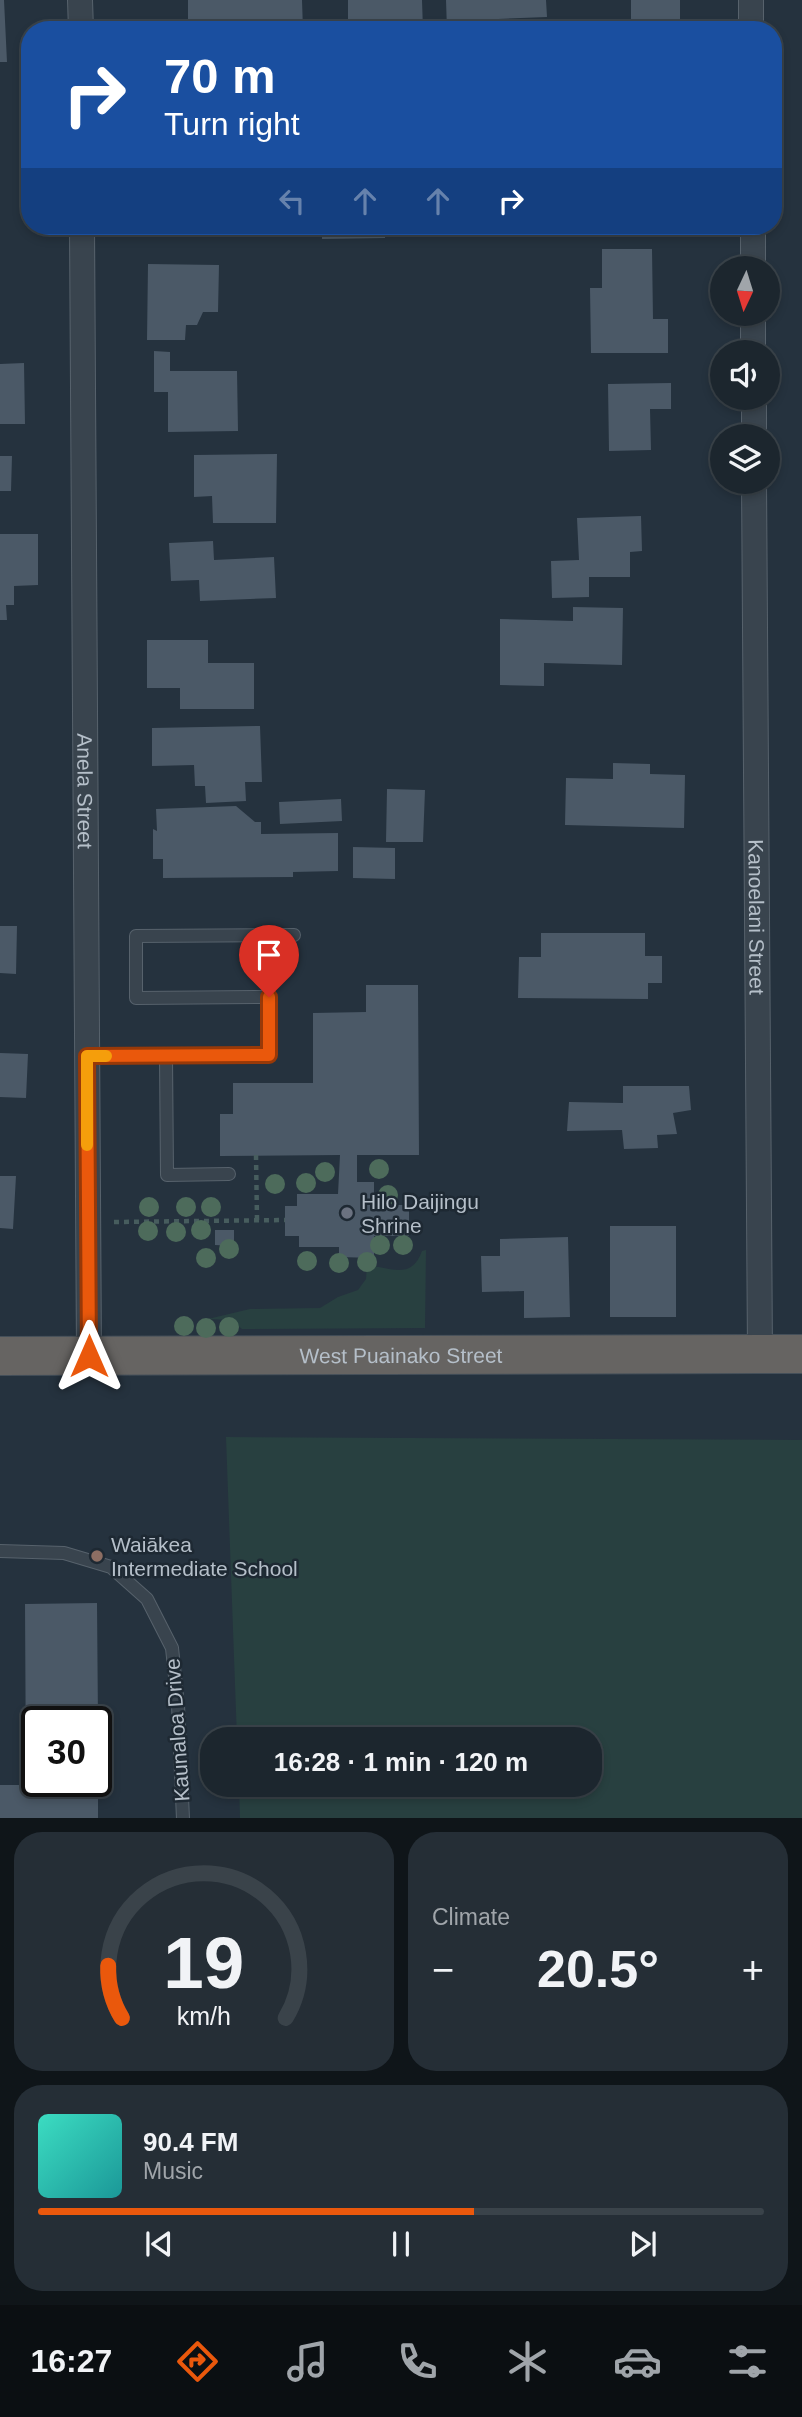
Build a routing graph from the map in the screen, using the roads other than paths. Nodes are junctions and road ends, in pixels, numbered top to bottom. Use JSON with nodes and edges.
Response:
{"nodes":[{"id":1,"x":80,"y":0,"type":"edge"},
{"id":2,"x":751,"y":0,"type":"edge"},
{"id":3,"x":81,"y":21,"type":"edge"},
{"id":4,"x":751,"y":21,"type":"edge"},
{"id":5,"x":82,"y":235,"type":"edge"},
{"id":6,"x":752,"y":235,"type":"edge"},
{"id":7,"x":753,"y":256,"type":"edge"},
{"id":8,"x":754,"y":494,"type":"edge"},
{"id":9,"x":295,"y":935,"type":"dead end"},
{"id":10,"x":87,"y":1056,"type":"junction"},
{"id":11,"x":166,"y":1056,"type":"junction"},
{"id":12,"x":229,"y":1174,"type":"dead end"},
{"id":13,"x":760,"y":1354,"type":"junction"},
{"id":14,"x":802,"y":1354,"type":"edge"},
{"id":15,"x":0,"y":1356,"type":"edge"},
{"id":16,"x":89,"y":1356,"type":"junction"},
{"id":17,"x":0,"y":1551,"type":"edge"},
{"id":18,"x":183,"y":1818,"type":"edge"}],
"edges":[{"from":1,"to":3,"type":"street"},
{"from":2,"to":4,"type":"street"},
{"from":5,"to":10,"type":"street","name":"Anela Street"},
{"from":6,"to":7,"type":"street"},
{"from":8,"to":13,"type":"street","name":"Kanoelani Street"},
{"from":9,"to":11,"type":"lane"},
{"from":10,"to":11,"type":"lane"},
{"from":10,"to":16,"type":"street","name":"Anela Street"},
{"from":11,"to":12,"type":"lane"},
{"from":13,"to":14,"type":"highway","name":"West Puainako Street"},
{"from":13,"to":16,"type":"highway","name":"West Puainako Street"},
{"from":15,"to":16,"type":"highway","name":"West Puainako Street"},
{"from":17,"to":18,"type":"lane","name":"Kaunaloa Drive"}]}
